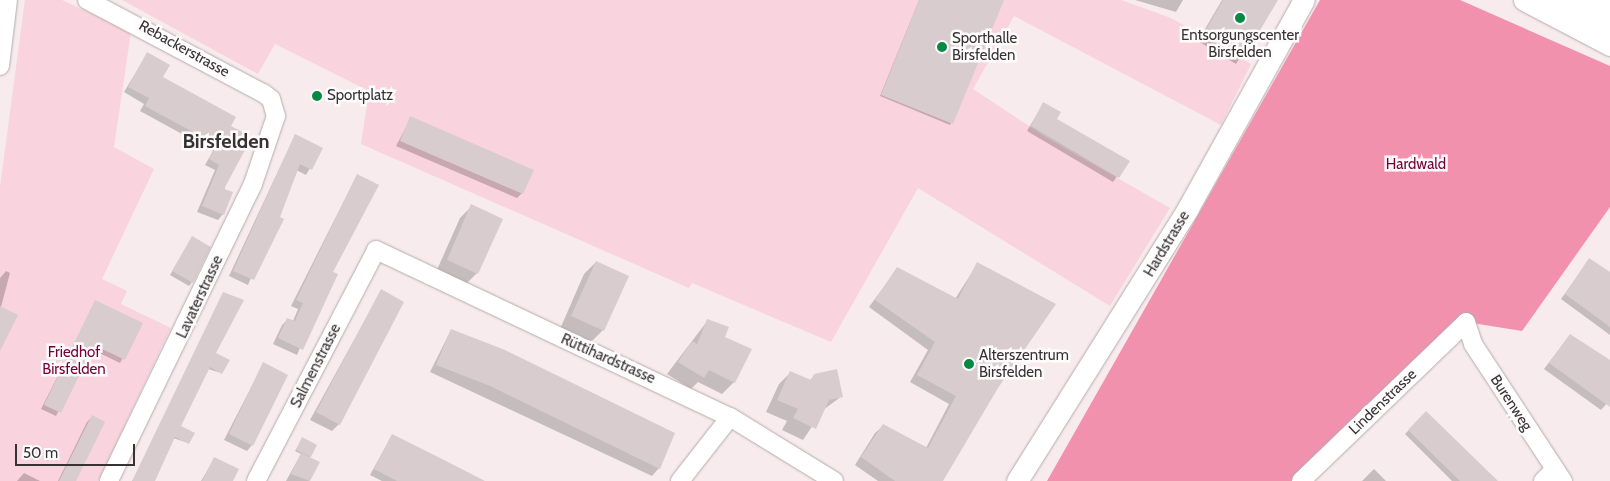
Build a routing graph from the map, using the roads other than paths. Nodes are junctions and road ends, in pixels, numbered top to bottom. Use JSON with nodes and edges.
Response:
{"nodes":[{"id":1,"x":8,"y":0,"type":"edge"},
{"id":2,"x":87,"y":0,"type":"edge"},
{"id":3,"x":1304,"y":0,"type":"edge"},
{"id":4,"x":1524,"y":0,"type":"edge"},
{"id":5,"x":1543,"y":0,"type":"edge"},
{"id":6,"x":1577,"y":0,"type":"edge"},
{"id":7,"x":1610,"y":8,"type":"edge"},
{"id":8,"x":1610,"y":25,"type":"edge"},
{"id":9,"x":1610,"y":44,"type":"edge"},
{"id":10,"x":0,"y":66,"type":"edge"},
{"id":11,"x":275,"y":107,"type":"joint"},
{"id":12,"x":376,"y":250,"type":"joint"},
{"id":13,"x":1466,"y":322,"type":"joint"},
{"id":14,"x":730,"y":417,"type":"junction"},
{"id":15,"x":1553,"y":477,"type":"edge"},
{"id":16,"x":109,"y":481,"type":"edge"},
{"id":17,"x":256,"y":481,"type":"edge"},
{"id":18,"x":680,"y":481,"type":"edge"},
{"id":19,"x":834,"y":481,"type":"edge"},
{"id":20,"x":1017,"y":481,"type":"edge"},
{"id":21,"x":1301,"y":481,"type":"edge"}],
"edges":[{"from":1,"to":10,"type":"street"},
{"from":2,"to":11,"type":"street","name":"Rebackerstrasse"},
{"from":3,"to":20,"type":"street","name":"Hardstrasse"},
{"from":4,"to":9,"type":"street"},
{"from":5,"to":8,"type":"highway"},
{"from":6,"to":7,"type":"street"},
{"from":11,"to":16,"type":"street","name":"Lavaterstrasse"},
{"from":12,"to":14,"type":"street","name":"Rüttihardstrasse"},
{"from":12,"to":17,"type":"street","name":"Salmenstrasse"},
{"from":13,"to":15,"type":"street","name":"Burenweg"},
{"from":13,"to":21,"type":"street","name":"Lindenstrasse"},
{"from":14,"to":18,"type":"street"},
{"from":14,"to":19,"type":"street","name":"Rüttihardstrasse"}]}
